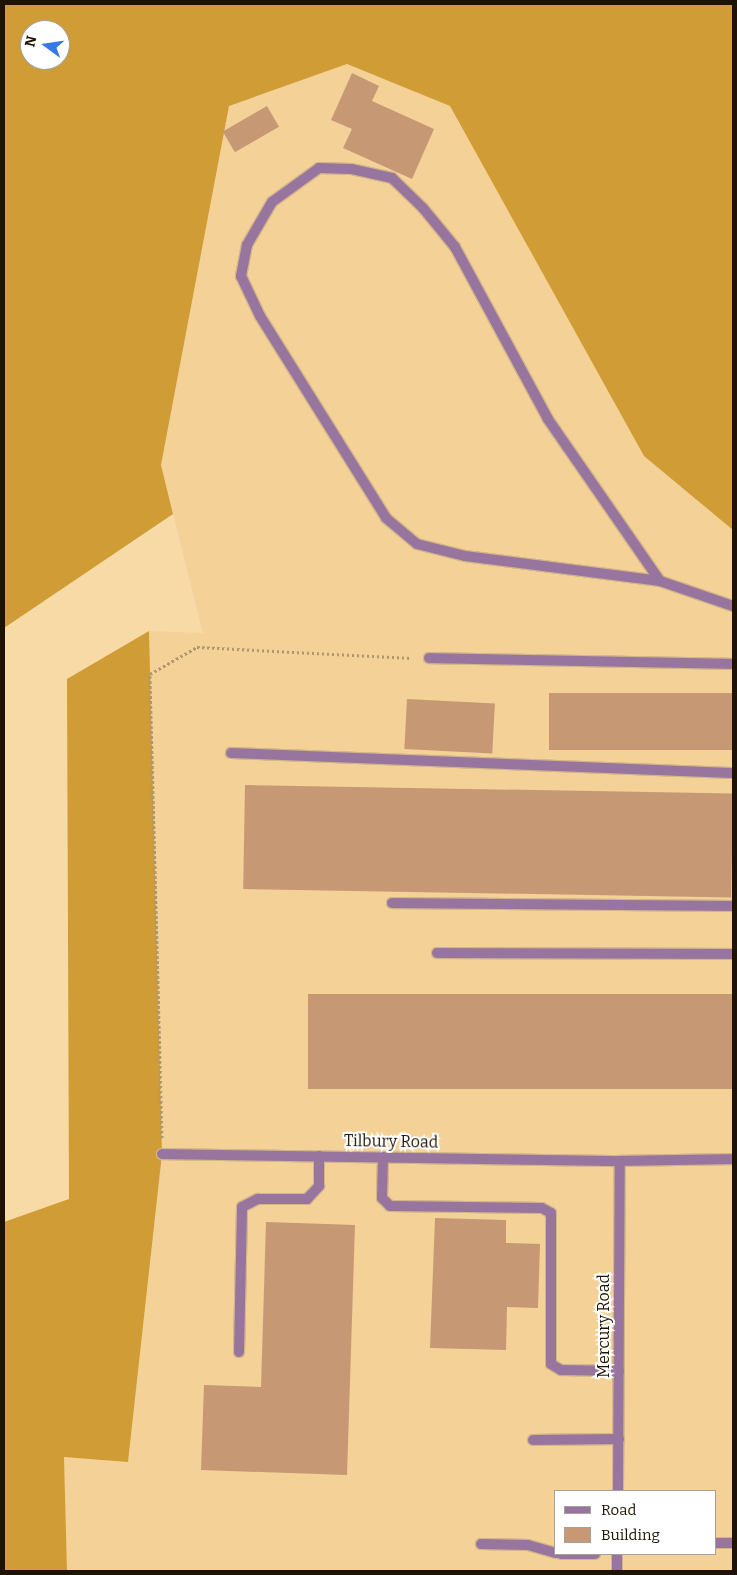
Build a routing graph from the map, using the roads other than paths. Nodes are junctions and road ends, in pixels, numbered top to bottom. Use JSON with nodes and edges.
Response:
{"nodes":[{"id":1,"x":660,"y":581,"type":"junction"},
{"id":2,"x":733,"y":606,"type":"edge"},
{"id":3,"x":429,"y":658,"type":"road end"},
{"id":4,"x":733,"y":664,"type":"edge"},
{"id":5,"x":231,"y":753,"type":"dead end"},
{"id":6,"x":733,"y":773,"type":"edge"},
{"id":7,"x":392,"y":903,"type":"dead end"},
{"id":8,"x":733,"y":906,"type":"edge"},
{"id":9,"x":437,"y":953,"type":"dead end"},
{"id":10,"x":733,"y":954,"type":"edge"},
{"id":11,"x":162,"y":1154,"type":"road end"},
{"id":12,"x":319,"y":1156,"type":"junction"},
{"id":13,"x":383,"y":1157,"type":"junction"},
{"id":14,"x":733,"y":1159,"type":"edge"},
{"id":15,"x":620,"y":1161,"type":"junction"},
{"id":16,"x":239,"y":1352,"type":"dead end"},
{"id":17,"x":619,"y":1371,"type":"junction"},
{"id":18,"x":533,"y":1440,"type":"dead end"},
{"id":19,"x":619,"y":1440,"type":"junction"},
{"id":20,"x":618,"y":1490,"type":"edge"},
{"id":21,"x":717,"y":1543,"type":"edge"},
{"id":22,"x":733,"y":1543,"type":"edge"},
{"id":23,"x":481,"y":1544,"type":"dead end"},
{"id":24,"x":554,"y":1552,"type":"edge"},
{"id":25,"x":617,"y":1555,"type":"edge"},
{"id":26,"x":617,"y":1571,"type":"edge"}],
"edges":[{"from":1,"to":1,"type":"street"},
{"from":1,"to":2,"type":"street"},
{"from":3,"to":4,"type":"street"},
{"from":5,"to":6,"type":"street"},
{"from":7,"to":8,"type":"street"},
{"from":9,"to":10,"type":"street"},
{"from":11,"to":12,"type":"street","name":"Tilbury Road"},
{"from":12,"to":13,"type":"street","name":"Tilbury Road"},
{"from":12,"to":16,"type":"street"},
{"from":13,"to":15,"type":"street","name":"Tilbury Road"},
{"from":13,"to":17,"type":"street"},
{"from":14,"to":15,"type":"street","name":"Tilbury Road"},
{"from":15,"to":17,"type":"street","name":"Mercury Road"},
{"from":17,"to":19,"type":"street","name":"Mercury Road"},
{"from":18,"to":19,"type":"street"},
{"from":19,"to":20,"type":"street","name":"Mercury Road"},
{"from":21,"to":22,"type":"street"},
{"from":23,"to":24,"type":"street"},
{"from":25,"to":26,"type":"street"}]}
